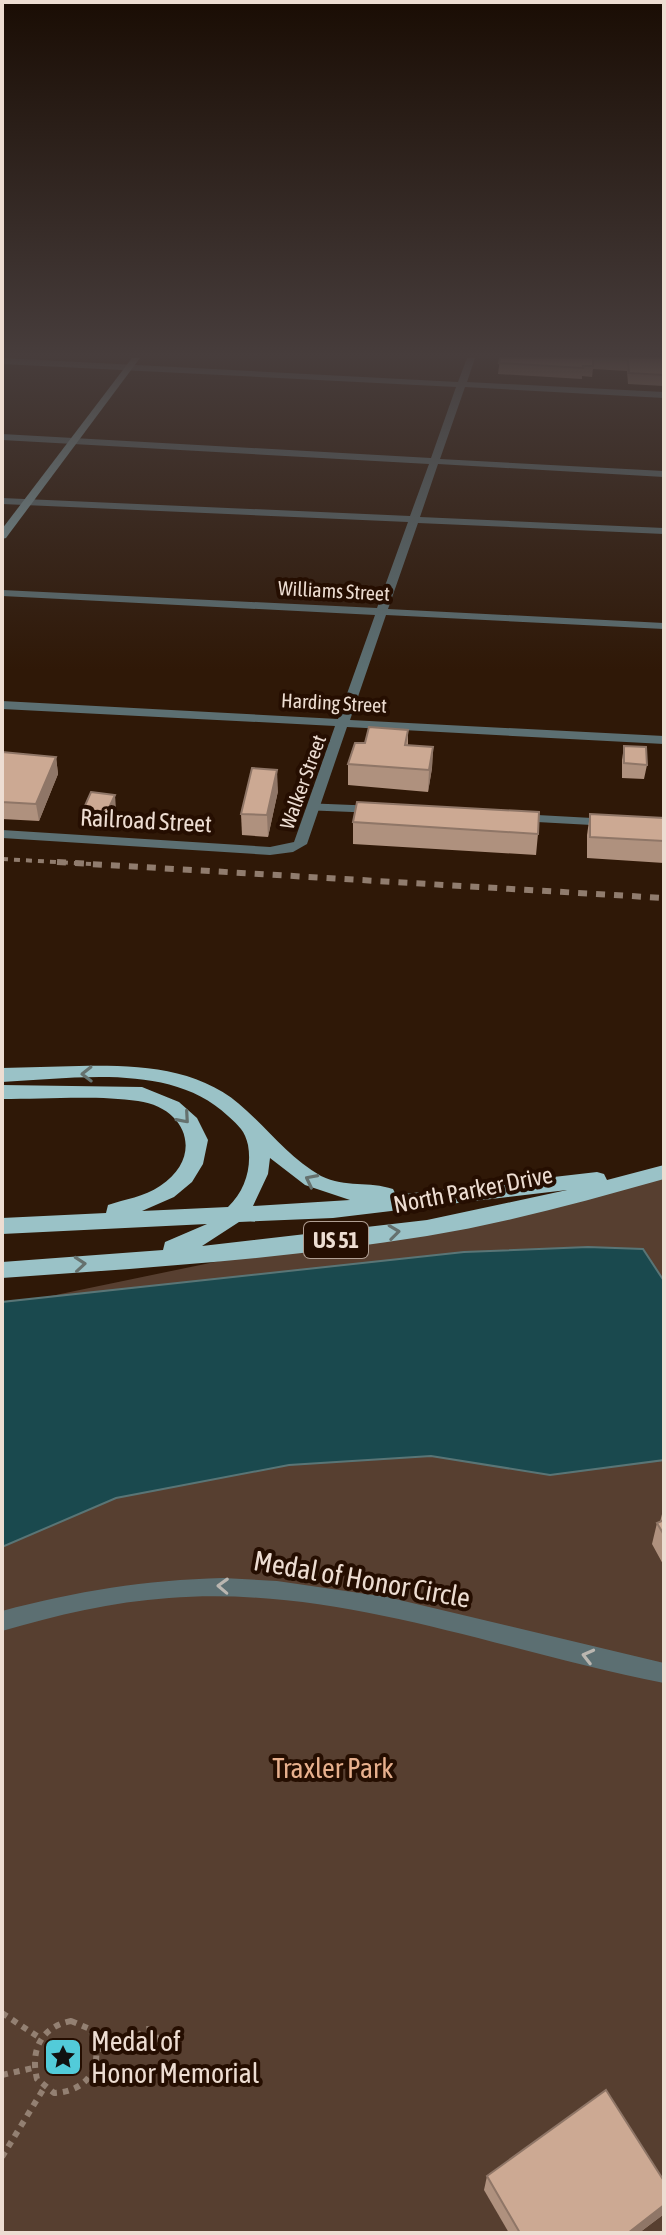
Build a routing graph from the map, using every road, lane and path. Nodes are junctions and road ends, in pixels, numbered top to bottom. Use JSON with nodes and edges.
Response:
{"nodes":[{"id":1,"x":58,"y":462,"type":"edge"},
{"id":2,"x":433,"y":462,"type":"edge"},
{"id":3,"x":456,"y":462,"type":"edge"},
{"id":4,"x":664,"y":474,"type":"edge"},
{"id":5,"x":2,"y":501,"type":"edge"},
{"id":6,"x":28,"y":502,"type":"junction"},
{"id":7,"x":413,"y":520,"type":"junction"},
{"id":8,"x":664,"y":531,"type":"edge"},
{"id":9,"x":2,"y":536,"type":"edge"},
{"id":10,"x":2,"y":593,"type":"edge"},
{"id":11,"x":382,"y":612,"type":"junction"},
{"id":12,"x":664,"y":626,"type":"edge"},
{"id":13,"x":2,"y":705,"type":"edge"},
{"id":14,"x":343,"y":723,"type":"junction"},
{"id":15,"x":664,"y":740,"type":"edge"},
{"id":16,"x":315,"y":807,"type":"junction"},
{"id":17,"x":378,"y":810,"type":"edge"},
{"id":18,"x":521,"y":818,"type":"edge"},
{"id":19,"x":616,"y":823,"type":"edge"},
{"id":20,"x":2,"y":834,"type":"edge"},
{"id":21,"x":288,"y":849,"type":"joint"},
{"id":22,"x":2,"y":1075,"type":"edge"},
{"id":23,"x":2,"y":1092,"type":"edge"},
{"id":24,"x":254,"y":1130,"type":"junction"},
{"id":25,"x":664,"y":1170,"type":"edge"},
{"id":26,"x":470,"y":1194,"type":"junction"},
{"id":27,"x":233,"y":1216,"type":"junction"},
{"id":28,"x":2,"y":1225,"type":"edge"},
{"id":29,"x":119,"y":1261,"type":"junction"},
{"id":30,"x":2,"y":1270,"type":"edge"},
{"id":31,"x":2,"y":1621,"type":"edge"},
{"id":32,"x":664,"y":1673,"type":"edge"},
{"id":33,"x":2,"y":2013,"type":"edge"},
{"id":34,"x":41,"y":2038,"type":"junction"},
{"id":35,"x":141,"y":2039,"type":"dead end"},
{"id":36,"x":99,"y":2049,"type":"junction"},
{"id":37,"x":33,"y":2068,"type":"junction"},
{"id":38,"x":2,"y":2075,"type":"edge"},
{"id":39,"x":44,"y":2088,"type":"junction"},
{"id":40,"x":2,"y":2157,"type":"edge"}],
"edges":[{"from":1,"to":6,"type":"main road"},
{"from":2,"to":7,"type":"street","name":"Walker Street"},
{"from":3,"to":4,"type":"street"},
{"from":5,"to":6,"type":"street"},
{"from":6,"to":7,"type":"street"},
{"from":6,"to":9,"type":"main road"},
{"from":7,"to":8,"type":"street"},
{"from":7,"to":11,"type":"street","name":"Walker Street"},
{"from":10,"to":11,"type":"street","name":"Williams Street"},
{"from":11,"to":12,"type":"street","name":"Williams Street"},
{"from":11,"to":14,"type":"street","name":"Walker Street"},
{"from":13,"to":14,"type":"street","name":"Harding Street"},
{"from":14,"to":15,"type":"street","name":"Harding Street"},
{"from":14,"to":16,"type":"street","name":"Walker Street"},
{"from":16,"to":17,"type":"lane"},
{"from":16,"to":21,"type":"street","name":"Walker Street"},
{"from":18,"to":19,"type":"lane"},
{"from":20,"to":21,"type":"street","name":"Railroad Street"},
{"from":24,"to":22,"type":"main road","one_way":true},
{"from":23,"to":28,"type":"main road","one_way":true},
{"from":26,"to":24,"type":"main road","one_way":true},
{"from":24,"to":27,"type":"main road"},
{"from":25,"to":26,"type":"main road","name":"North Parker Drive","number":"US 51"},
{"from":29,"to":25,"type":"main road","name":"North Parker Drive","number":"US 51","one_way":true},
{"from":26,"to":27,"type":"main road","name":"North Parker Drive","number":"US 51"},
{"from":27,"to":28,"type":"main road","name":"North Parker Drive","number":"US 51"},
{"from":27,"to":29,"type":"main road"},
{"from":30,"to":29,"type":"main road","name":"North Parker Drive","number":"US 51","one_way":true},
{"from":32,"to":31,"type":"street","name":"Medal of Honor Circle","one_way":true},
{"from":33,"to":34,"type":"path"},
{"from":34,"to":36,"type":"path"},
{"from":34,"to":37,"type":"path"},
{"from":35,"to":36,"type":"path"},
{"from":36,"to":39,"type":"path"},
{"from":37,"to":38,"type":"path"},
{"from":37,"to":39,"type":"path"},
{"from":39,"to":40,"type":"path"}]}
